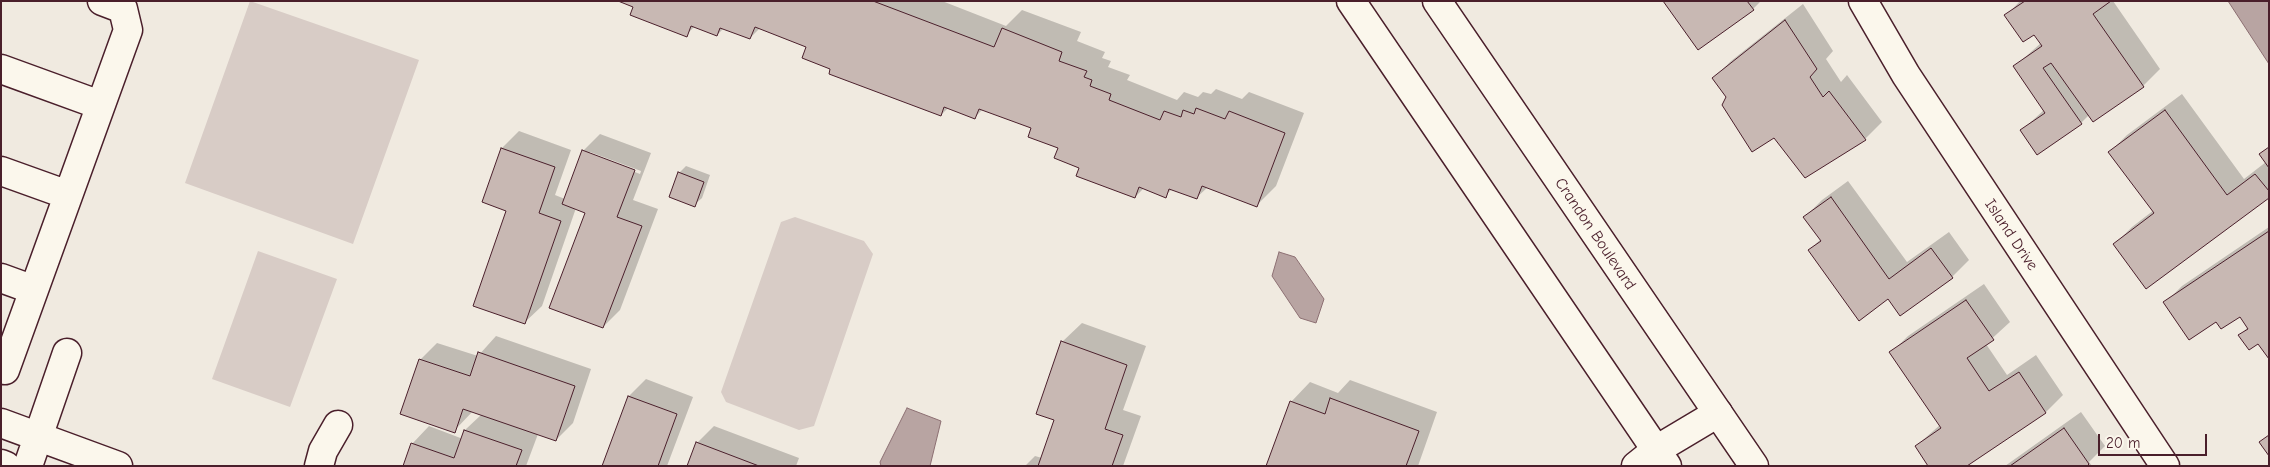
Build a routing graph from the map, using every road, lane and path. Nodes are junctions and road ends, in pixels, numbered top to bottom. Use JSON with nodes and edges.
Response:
{"nodes":[{"id":1,"x":102,"y":1,"type":"edge"},
{"id":2,"x":1351,"y":1,"type":"edge"},
{"id":3,"x":1437,"y":1,"type":"edge"},
{"id":4,"x":1863,"y":1,"type":"edge"},
{"id":5,"x":1,"y":69,"type":"edge"},
{"id":6,"x":100,"y":105,"type":"junction"},
{"id":7,"x":1,"y":171,"type":"edge"},
{"id":8,"x":68,"y":195,"type":"junction"},
{"id":9,"x":1,"y":278,"type":"edge"},
{"id":10,"x":34,"y":290,"type":"junction"},
{"id":11,"x":67,"y":353,"type":"dead end"},
{"id":12,"x":1,"y":368,"type":"edge"},
{"id":13,"x":1718,"y":412,"type":"junction"},
{"id":14,"x":1,"y":423,"type":"edge"},
{"id":15,"x":338,"y":425,"type":"dead end"},
{"id":16,"x":38,"y":437,"type":"junction"},
{"id":17,"x":1653,"y":461,"type":"edge"},
{"id":18,"x":1,"y":464,"type":"edge"},
{"id":19,"x":6,"y":466,"type":"edge"},
{"id":20,"x":28,"y":466,"type":"edge"},
{"id":21,"x":118,"y":466,"type":"edge"},
{"id":22,"x":319,"y":466,"type":"edge"},
{"id":23,"x":1754,"y":466,"type":"edge"},
{"id":24,"x":2164,"y":466,"type":"edge"}],
"edges":[{"from":1,"to":6,"type":"main road"},
{"from":2,"to":17,"type":"main road"},
{"from":3,"to":13,"type":"main road","name":"Crandon Boulevard"},
{"from":4,"to":24,"type":"main road","name":"Island Drive"},
{"from":5,"to":6,"type":"main road"},
{"from":6,"to":8,"type":"main road"},
{"from":7,"to":8,"type":"main road"},
{"from":8,"to":10,"type":"main road"},
{"from":9,"to":10,"type":"main road"},
{"from":10,"to":12,"type":"main road"},
{"from":11,"to":16,"type":"main road"},
{"from":13,"to":17,"type":"main road"},
{"from":13,"to":23,"type":"main road","name":"Crandon Boulevard"},
{"from":14,"to":16,"type":"main road"},
{"from":15,"to":22,"type":"main road"},
{"from":16,"to":20,"type":"main road"},
{"from":16,"to":21,"type":"main road"},
{"from":18,"to":19,"type":"main road"}]}
